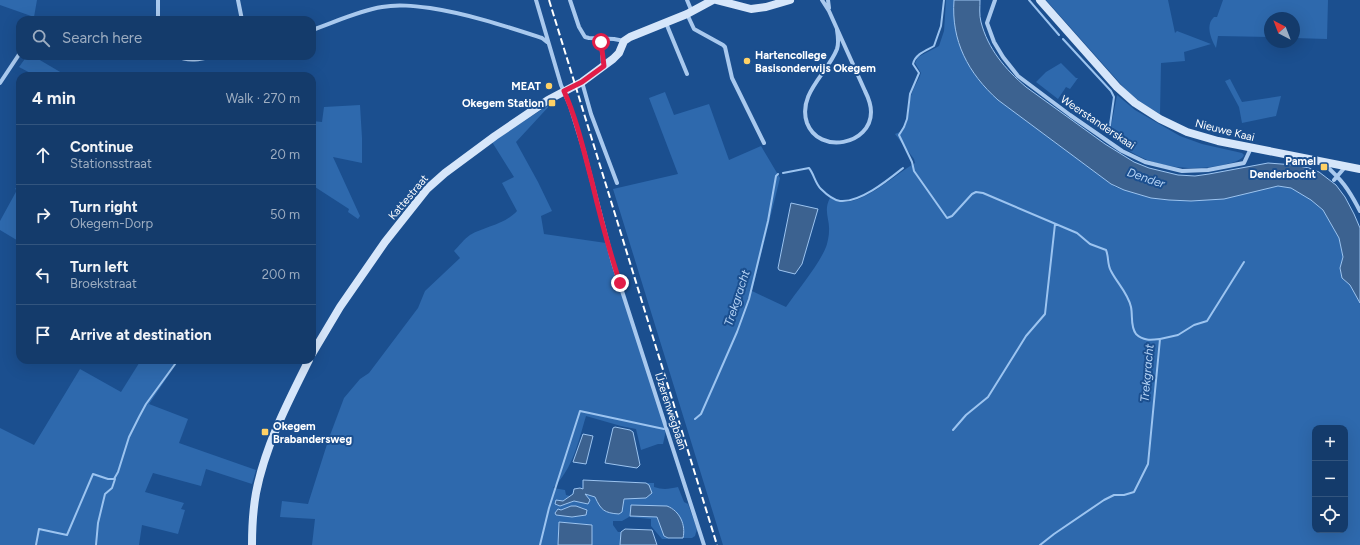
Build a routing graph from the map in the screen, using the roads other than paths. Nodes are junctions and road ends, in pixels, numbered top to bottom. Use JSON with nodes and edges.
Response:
{"nodes":[{"id":1,"x":158,"y":0,"type":"edge"},
{"id":2,"x":238,"y":0,"type":"edge"},
{"id":3,"x":536,"y":0,"type":"edge"},
{"id":4,"x":570,"y":0,"type":"edge"},
{"id":5,"x":688,"y":0,"type":"edge"},
{"id":6,"x":714,"y":0,"type":"edge"},
{"id":7,"x":790,"y":0,"type":"edge"},
{"id":8,"x":822,"y":0,"type":"edge"},
{"id":9,"x":828,"y":0,"type":"edge"},
{"id":10,"x":995,"y":0,"type":"edge"},
{"id":11,"x":1040,"y":0,"type":"edge"},
{"id":12,"x":829,"y":10,"type":"junction"},
{"id":13,"x":690,"y":13,"type":"junction"},
{"id":14,"x":158,"y":16,"type":"edge"},
{"id":15,"x":241,"y":16,"type":"edge"},
{"id":16,"x":666,"y":22,"type":"junction"},
{"id":17,"x":316,"y":29,"type":"edge"},
{"id":18,"x":837,"y":30,"type":"junction"},
{"id":19,"x":601,"y":39,"type":"junction"},
{"id":20,"x":624,"y":41,"type":"junction"},
{"id":21,"x":548,"y":42,"type":"junction"},
{"id":22,"x":16,"y":59,"type":"edge"},
{"id":23,"x":604,"y":66,"type":"junction"},
{"id":24,"x":687,"y":74,"type":"dead end"},
{"id":25,"x":582,"y":82,"type":"junction"},
{"id":26,"x":0,"y":83,"type":"edge"},
{"id":27,"x":564,"y":91,"type":"junction"},
{"id":28,"x":764,"y":143,"type":"dead end"},
{"id":29,"x":1251,"y":148,"type":"junction"},
{"id":30,"x":1320,"y":161,"type":"junction"},
{"id":31,"x":1346,"y":166,"type":"junction"},
{"id":32,"x":1360,"y":169,"type":"edge"},
{"id":33,"x":1337,"y":175,"type":"junction"},
{"id":34,"x":1334,"y":180,"type":"dead end"},
{"id":35,"x":617,"y":183,"type":"dead end"},
{"id":36,"x":1360,"y":211,"type":"edge"},
{"id":37,"x":316,"y":347,"type":"edge"},
{"id":38,"x":307,"y":364,"type":"edge"},
{"id":39,"x":252,"y":545,"type":"edge"},
{"id":40,"x":704,"y":545,"type":"edge"}],
"edges":[{"from":1,"to":14,"type":"street"},
{"from":2,"to":15,"type":"street"},
{"from":3,"to":21,"type":"street","name":"IJzerenwegbaan"},
{"from":4,"to":19,"type":"street"},
{"from":5,"to":13,"type":"street"},
{"from":6,"to":7,"type":"main road"},
{"from":6,"to":13,"type":"main road"},
{"from":8,"to":12,"type":"street"},
{"from":9,"to":12,"type":"street"},
{"from":10,"to":29,"type":"street","name":"Weerstanderskaai"},
{"from":11,"to":29,"type":"main road","name":"Nieuwe Kaai"},
{"from":12,"to":18,"type":"street"},
{"from":13,"to":16,"type":"main road"},
{"from":13,"to":28,"type":"street"},
{"from":16,"to":20,"type":"main road"},
{"from":16,"to":24,"type":"street"},
{"from":17,"to":21,"type":"street"},
{"from":18,"to":18,"type":"street"},
{"from":19,"to":20,"type":"street"},
{"from":19,"to":23,"type":"street"},
{"from":20,"to":23,"type":"main road","name":"Kattestraat"},
{"from":21,"to":27,"type":"street","name":"IJzerenwegbaan"},
{"from":22,"to":26,"type":"street"},
{"from":23,"to":25,"type":"main road","name":"Kattestraat"},
{"from":25,"to":27,"type":"main road","name":"Kattestraat"},
{"from":25,"to":35,"type":"street"},
{"from":27,"to":37,"type":"main road","name":"Kattestraat"},
{"from":27,"to":40,"type":"street","name":"IJzerenwegbaan"},
{"from":29,"to":30,"type":"main road","name":"Nieuwe Kaai"},
{"from":30,"to":31,"type":"main road","name":"Nieuwe Kaai"},
{"from":30,"to":33,"type":"street"},
{"from":31,"to":32,"type":"main road","name":"Nieuwe Kaai"},
{"from":31,"to":33,"type":"street"},
{"from":33,"to":34,"type":"street"},
{"from":33,"to":36,"type":"street"},
{"from":38,"to":39,"type":"main road"}]}
